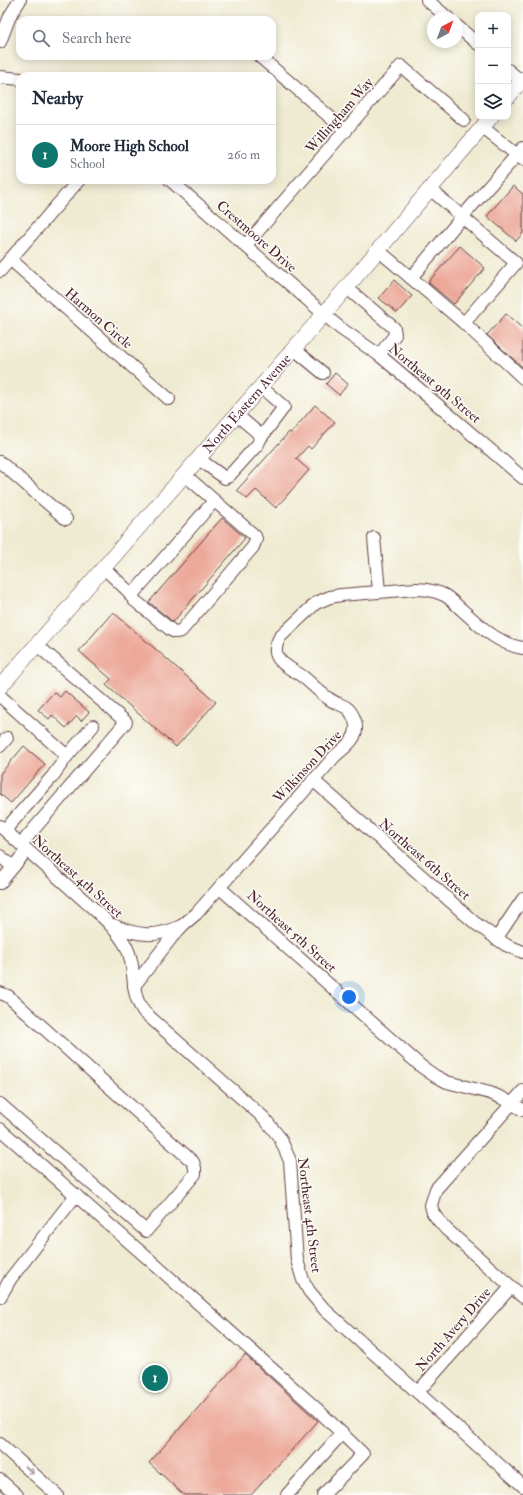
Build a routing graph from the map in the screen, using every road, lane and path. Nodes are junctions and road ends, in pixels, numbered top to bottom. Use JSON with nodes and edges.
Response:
{"nodes":[{"id":1,"x":20,"y":0,"type":"edge"},
{"id":2,"x":427,"y":0,"type":"edge"},
{"id":3,"x":441,"y":12,"type":"edge"},
{"id":4,"x":463,"y":31,"type":"edge"},
{"id":5,"x":475,"y":41,"type":"edge"},
{"id":6,"x":0,"y":42,"type":"edge"},
{"id":7,"x":264,"y":60,"type":"edge"},
{"id":8,"x":511,"y":72,"type":"edge"},
{"id":9,"x":0,"y":77,"type":"edge"},
{"id":10,"x":16,"y":79,"type":"edge"},
{"id":11,"x":522,"y":80,"type":"edge"},
{"id":12,"x":511,"y":93,"type":"edge"},
{"id":13,"x":464,"y":120,"type":"dead end"},
{"id":14,"x":487,"y":122,"type":"edge"},
{"id":15,"x":346,"y":131,"type":"junction"},
{"id":16,"x":521,"y":155,"type":"edge"},
{"id":17,"x":76,"y":184,"type":"edge"},
{"id":18,"x":175,"y":184,"type":"edge"},
{"id":19,"x":430,"y":189,"type":"junction"},
{"id":20,"x":462,"y":217,"type":"junction"},
{"id":21,"x":245,"y":246,"type":"junction"},
{"id":22,"x":378,"y":250,"type":"junction"},
{"id":23,"x":10,"y":259,"type":"junction"},
{"id":24,"x":520,"y":265,"type":"edge"},
{"id":25,"x":0,"y":271,"type":"edge"},
{"id":26,"x":411,"y":278,"type":"junction"},
{"id":27,"x":346,"y":288,"type":"junction"},
{"id":28,"x":324,"y":314,"type":"junction"},
{"id":29,"x":464,"y":323,"type":"junction"},
{"id":30,"x":294,"y":349,"type":"junction"},
{"id":31,"x":379,"y":355,"type":"junction"},
{"id":32,"x":322,"y":373,"type":"dead end"},
{"id":33,"x":523,"y":378,"type":"edge"},
{"id":34,"x":261,"y":387,"type":"junction"},
{"id":35,"x":169,"y":398,"type":"dead end"},
{"id":36,"x":237,"y":415,"type":"junction"},
{"id":37,"x":260,"y":439,"type":"junction"},
{"id":38,"x":199,"y":459,"type":"junction"},
{"id":39,"x":0,"y":462,"type":"edge"},
{"id":40,"x":185,"y":475,"type":"junction"},
{"id":41,"x":523,"y":478,"type":"edge"},
{"id":42,"x":214,"y":501,"type":"junction"},
{"id":43,"x":66,"y":519,"type":"dead end"},
{"id":44,"x":374,"y":538,"type":"dead end"},
{"id":45,"x":104,"y":568,"type":"junction"},
{"id":46,"x":379,"y":591,"type":"junction"},
{"id":47,"x":131,"y":596,"type":"junction"},
{"id":48,"x":37,"y":645,"type":"junction"},
{"id":49,"x":523,"y":648,"type":"edge"},
{"id":50,"x":2,"y":679,"type":"edge"},
{"id":51,"x":0,"y":696,"type":"edge"},
{"id":52,"x":93,"y":726,"type":"dead end"},
{"id":53,"x":67,"y":756,"type":"junction"},
{"id":54,"x":313,"y":780,"type":"junction"},
{"id":55,"x":3,"y":828,"type":"edge"},
{"id":56,"x":24,"y":847,"type":"junction"},
{"id":57,"x":0,"y":856,"type":"edge"},
{"id":58,"x":13,"y":867,"type":"junction"},
{"id":59,"x":0,"y":883,"type":"edge"},
{"id":60,"x":220,"y":888,"type":"junction"},
{"id":61,"x":523,"y":899,"type":"edge"},
{"id":62,"x":110,"y":923,"type":"junction"},
{"id":63,"x":184,"y":924,"type":"junction"},
{"id":64,"x":496,"y":939,"type":"junction"},
{"id":65,"x":523,"y":952,"type":"edge"},
{"id":66,"x":134,"y":986,"type":"junction"},
{"id":67,"x":0,"y":993,"type":"edge"},
{"id":68,"x":523,"y":1090,"type":"edge"},
{"id":69,"x":512,"y":1103,"type":"junction"},
{"id":70,"x":0,"y":1104,"type":"edge"},
{"id":71,"x":523,"y":1110,"type":"edge"},
{"id":72,"x":0,"y":1129,"type":"edge"},
{"id":73,"x":76,"y":1195,"type":"junction"},
{"id":74,"x":511,"y":1287,"type":"junction"},
{"id":75,"x":0,"y":1297,"type":"edge"},
{"id":76,"x":523,"y":1297,"type":"edge"},
{"id":77,"x":418,"y":1392,"type":"junction"},
{"id":78,"x":342,"y":1433,"type":"junction"},
{"id":79,"x":0,"y":1444,"type":"edge"},
{"id":80,"x":0,"y":1480,"type":"edge"},
{"id":81,"x":523,"y":1486,"type":"edge"},
{"id":82,"x":17,"y":1495,"type":"edge"},
{"id":83,"x":57,"y":1495,"type":"edge"},
{"id":84,"x":287,"y":1495,"type":"edge"},
{"id":85,"x":323,"y":1495,"type":"edge"}],
"edges":[{"from":1,"to":6,"type":"street"},
{"from":2,"to":3,"type":"street"},
{"from":4,"to":5,"type":"street"},
{"from":7,"to":15,"type":"street"},
{"from":8,"to":11,"type":"street"},
{"from":9,"to":10,"type":"street"},
{"from":11,"to":12,"type":"main road"},
{"from":13,"to":15,"type":"street","name":"Willingham Way"},
{"from":14,"to":16,"type":"street"},
{"from":14,"to":19,"type":"main road","name":"North Eastern Avenue"},
{"from":15,"to":21,"type":"street","name":"Willingham Way"},
{"from":16,"to":20,"type":"street"},
{"from":17,"to":23,"type":"street"},
{"from":18,"to":21,"type":"street","name":"Crestmoore Drive"},
{"from":19,"to":20,"type":"street"},
{"from":19,"to":22,"type":"main road","name":"North Eastern Avenue"},
{"from":20,"to":24,"type":"street"},
{"from":20,"to":26,"type":"street"},
{"from":21,"to":28,"type":"street","name":"Crestmoore Drive"},
{"from":22,"to":26,"type":"street"},
{"from":22,"to":27,"type":"main road","name":"North Eastern Avenue"},
{"from":23,"to":25,"type":"street"},
{"from":23,"to":35,"type":"street","name":"Harmon Circle"},
{"from":24,"to":29,"type":"street"},
{"from":26,"to":29,"type":"street"},
{"from":27,"to":28,"type":"main road","name":"North Eastern Avenue"},
{"from":27,"to":31,"type":"street"},
{"from":28,"to":30,"type":"main road","name":"North Eastern Avenue"},
{"from":28,"to":31,"type":"street","name":"Northeast 9th Street"},
{"from":29,"to":33,"type":"street"},
{"from":30,"to":32,"type":"street"},
{"from":30,"to":34,"type":"main road","name":"North Eastern Avenue"},
{"from":31,"to":41,"type":"street","name":"Northeast 9th Street"},
{"from":34,"to":36,"type":"main road","name":"North Eastern Avenue"},
{"from":34,"to":37,"type":"street"},
{"from":36,"to":37,"type":"street"},
{"from":36,"to":38,"type":"main road","name":"North Eastern Avenue"},
{"from":37,"to":38,"type":"street"},
{"from":38,"to":40,"type":"main road","name":"North Eastern Avenue"},
{"from":39,"to":43,"type":"street"},
{"from":40,"to":42,"type":"street"},
{"from":40,"to":45,"type":"main road","name":"North Eastern Avenue"},
{"from":42,"to":47,"type":"street"},
{"from":42,"to":47,"type":"street"},
{"from":44,"to":46,"type":"street"},
{"from":45,"to":47,"type":"street"},
{"from":45,"to":48,"type":"main road","name":"North Eastern Avenue"},
{"from":46,"to":49,"type":"street","name":"Wilkinson Drive"},
{"from":46,"to":54,"type":"street","name":"Wilkinson Drive"},
{"from":48,"to":50,"type":"main road","name":"North Eastern Avenue"},
{"from":48,"to":56,"type":"street"},
{"from":51,"to":53,"type":"street"},
{"from":52,"to":53,"type":"street"},
{"from":53,"to":55,"type":"street"},
{"from":54,"to":60,"type":"street","name":"Wilkinson Drive"},
{"from":54,"to":64,"type":"street","name":"Northeast 6th Street"},
{"from":55,"to":56,"type":"street","name":"Northeast 4th Street"},
{"from":56,"to":58,"type":"street"},
{"from":56,"to":62,"type":"street","name":"Northeast 4th Street"},
{"from":57,"to":58,"type":"street"},
{"from":58,"to":59,"type":"street"},
{"from":60,"to":63,"type":"street","name":"Wilkinson Drive"},
{"from":60,"to":69,"type":"street","name":"Northeast 5th Street"},
{"from":61,"to":64,"type":"street"},
{"from":62,"to":63,"type":"street"},
{"from":62,"to":66,"type":"street","name":"Northeast 4th Street"},
{"from":63,"to":66,"type":"street","name":"Wilkinson Drive"},
{"from":64,"to":65,"type":"street","name":"Northeast 6th Street"},
{"from":66,"to":77,"type":"street","name":"Northeast 4th Street"},
{"from":67,"to":70,"type":"street"},
{"from":68,"to":69,"type":"street"},
{"from":69,"to":71,"type":"street","name":"Northeast 5th Street"},
{"from":69,"to":74,"type":"street"},
{"from":72,"to":73,"type":"street"},
{"from":73,"to":75,"type":"street"},
{"from":73,"to":78,"type":"street"},
{"from":74,"to":76,"type":"street"},
{"from":74,"to":77,"type":"street","name":"North Avery Drive"},
{"from":77,"to":81,"type":"street","name":"Northeast 4th Street"},
{"from":78,"to":84,"type":"street"},
{"from":78,"to":85,"type":"street"},
{"from":79,"to":83,"type":"street","one_way":true},
{"from":80,"to":82,"type":"street"}]}
